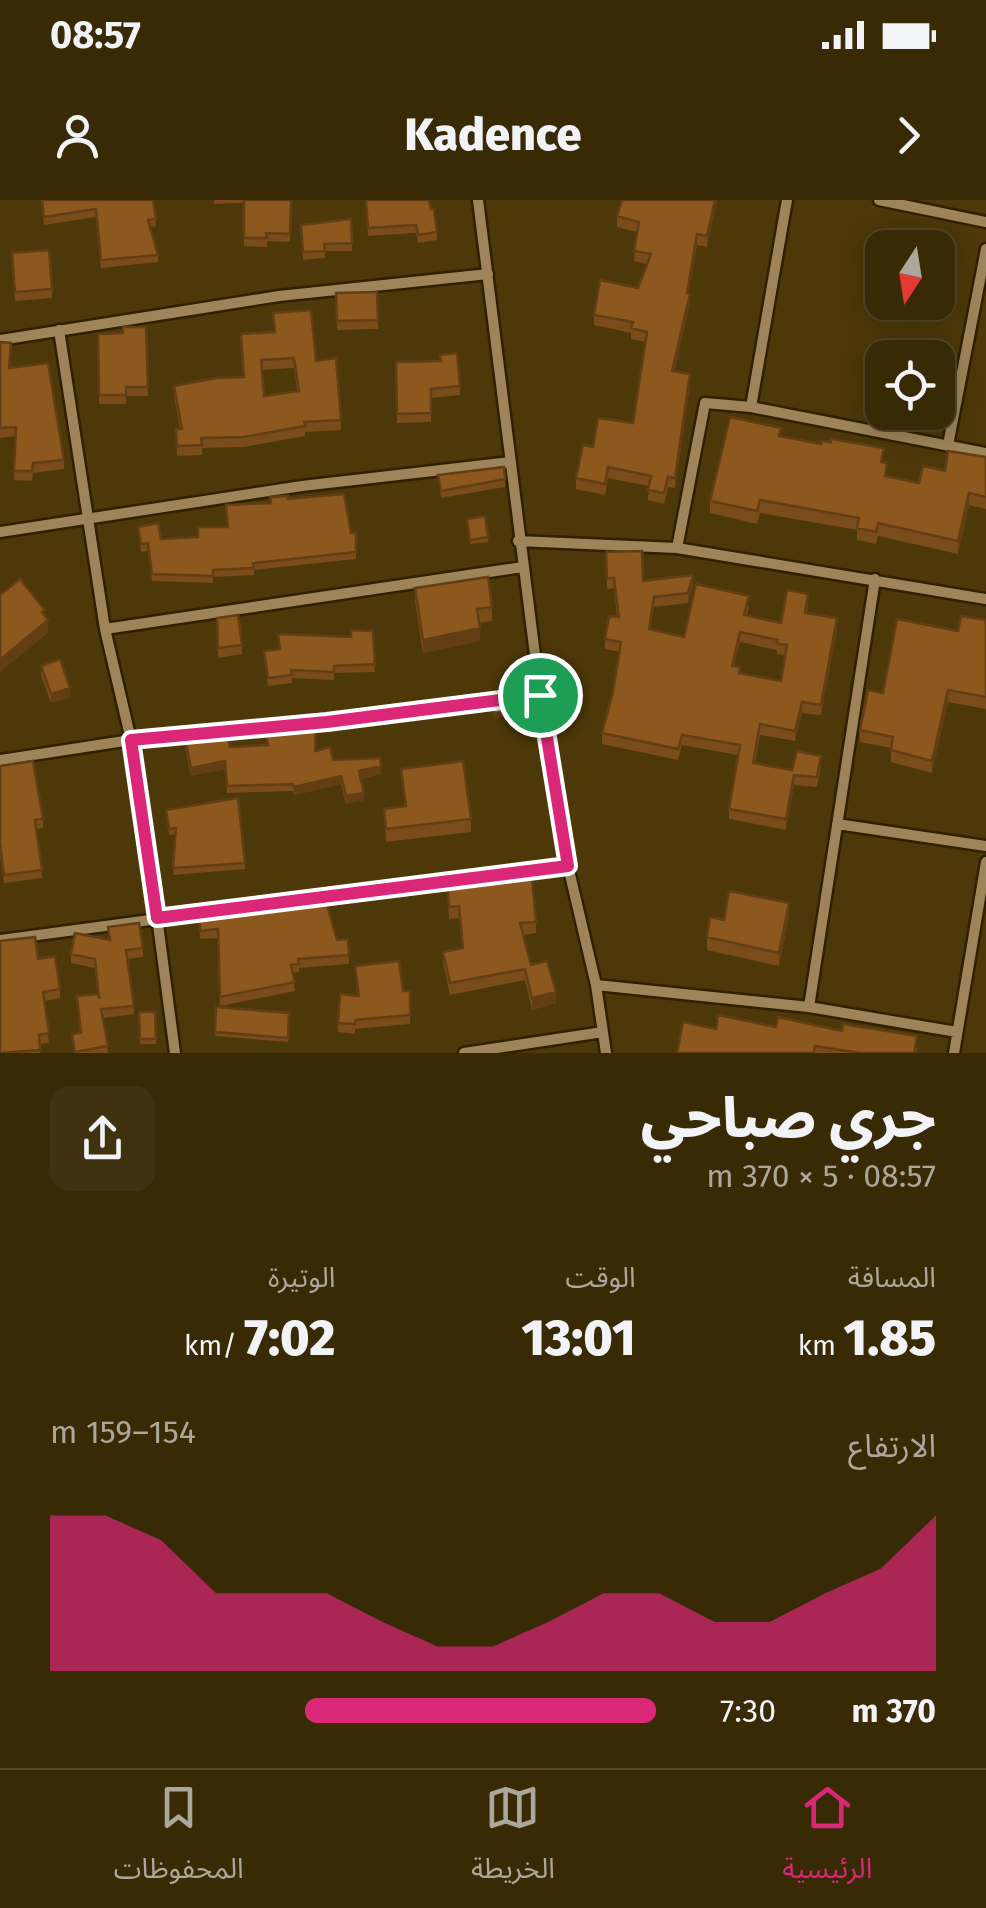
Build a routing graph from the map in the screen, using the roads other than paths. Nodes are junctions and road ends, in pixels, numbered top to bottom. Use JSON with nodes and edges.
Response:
{"nodes":[{"id":1,"x":478,"y":200,"type":"edge"},
{"id":2,"x":787,"y":200,"type":"edge"},
{"id":3,"x":879,"y":200,"type":"edge"},
{"id":4,"x":986,"y":222,"type":"edge"},
{"id":5,"x":986,"y":249,"type":"edge"},
{"id":6,"x":488,"y":274,"type":"junction"},
{"id":7,"x":58,"y":330,"type":"junction"},
{"id":8,"x":0,"y":340,"type":"edge"},
{"id":9,"x":751,"y":407,"type":"junction"},
{"id":10,"x":948,"y":444,"type":"junction"},
{"id":11,"x":986,"y":452,"type":"edge"},
{"id":12,"x":511,"y":462,"type":"junction"},
{"id":13,"x":86,"y":518,"type":"junction"},
{"id":14,"x":0,"y":532,"type":"edge"},
{"id":15,"x":518,"y":540,"type":"junction"},
{"id":16,"x":676,"y":548,"type":"junction"},
{"id":17,"x":522,"y":566,"type":"junction"},
{"id":18,"x":874,"y":579,"type":"junction"},
{"id":19,"x":986,"y":599,"type":"edge"},
{"id":20,"x":105,"y":629,"type":"junction"},
{"id":21,"x":540,"y":695,"type":"junction"},
{"id":22,"x":131,"y":740,"type":"junction"},
{"id":23,"x":0,"y":760,"type":"edge"},
{"id":24,"x":837,"y":824,"type":"junction"},
{"id":25,"x":986,"y":846,"type":"edge"},
{"id":26,"x":986,"y":862,"type":"edge"},
{"id":27,"x":568,"y":866,"type":"junction"},
{"id":28,"x":508,"y":873,"type":"edge"},
{"id":29,"x":469,"y":878,"type":"edge"},
{"id":30,"x":157,"y":918,"type":"junction"},
{"id":31,"x":0,"y":940,"type":"edge"},
{"id":32,"x":596,"y":985,"type":"junction"},
{"id":33,"x":810,"y":1007,"type":"junction"},
{"id":34,"x":603,"y":1032,"type":"junction"},
{"id":35,"x":957,"y":1032,"type":"junction"},
{"id":36,"x":175,"y":1053,"type":"edge"},
{"id":37,"x":464,"y":1053,"type":"edge"},
{"id":38,"x":606,"y":1053,"type":"edge"},
{"id":39,"x":954,"y":1053,"type":"edge"}],
"edges":[{"from":1,"to":6,"type":"street"},
{"from":2,"to":9,"type":"street"},
{"from":3,"to":4,"type":"street"},
{"from":5,"to":10,"type":"street"},
{"from":6,"to":7,"type":"street"},
{"from":6,"to":12,"type":"street"},
{"from":7,"to":8,"type":"street"},
{"from":7,"to":13,"type":"street"},
{"from":9,"to":10,"type":"street"},
{"from":9,"to":16,"type":"street"},
{"from":10,"to":11,"type":"street"},
{"from":12,"to":13,"type":"street"},
{"from":12,"to":15,"type":"street"},
{"from":13,"to":14,"type":"street"},
{"from":13,"to":20,"type":"street"},
{"from":15,"to":16,"type":"street"},
{"from":15,"to":17,"type":"street"},
{"from":16,"to":18,"type":"street"},
{"from":17,"to":20,"type":"street"},
{"from":17,"to":21,"type":"street"},
{"from":18,"to":19,"type":"street"},
{"from":18,"to":24,"type":"street"},
{"from":20,"to":22,"type":"street"},
{"from":21,"to":22,"type":"street"},
{"from":21,"to":27,"type":"street"},
{"from":22,"to":23,"type":"street"},
{"from":22,"to":30,"type":"street"},
{"from":24,"to":25,"type":"street"},
{"from":24,"to":33,"type":"street"},
{"from":26,"to":35,"type":"street"},
{"from":27,"to":28,"type":"street"},
{"from":27,"to":32,"type":"street"},
{"from":29,"to":30,"type":"street"},
{"from":30,"to":31,"type":"street"},
{"from":30,"to":36,"type":"street"},
{"from":32,"to":33,"type":"street"},
{"from":32,"to":34,"type":"street"},
{"from":33,"to":35,"type":"street"},
{"from":34,"to":37,"type":"street"},
{"from":34,"to":38,"type":"street"},
{"from":35,"to":39,"type":"street"}]}
